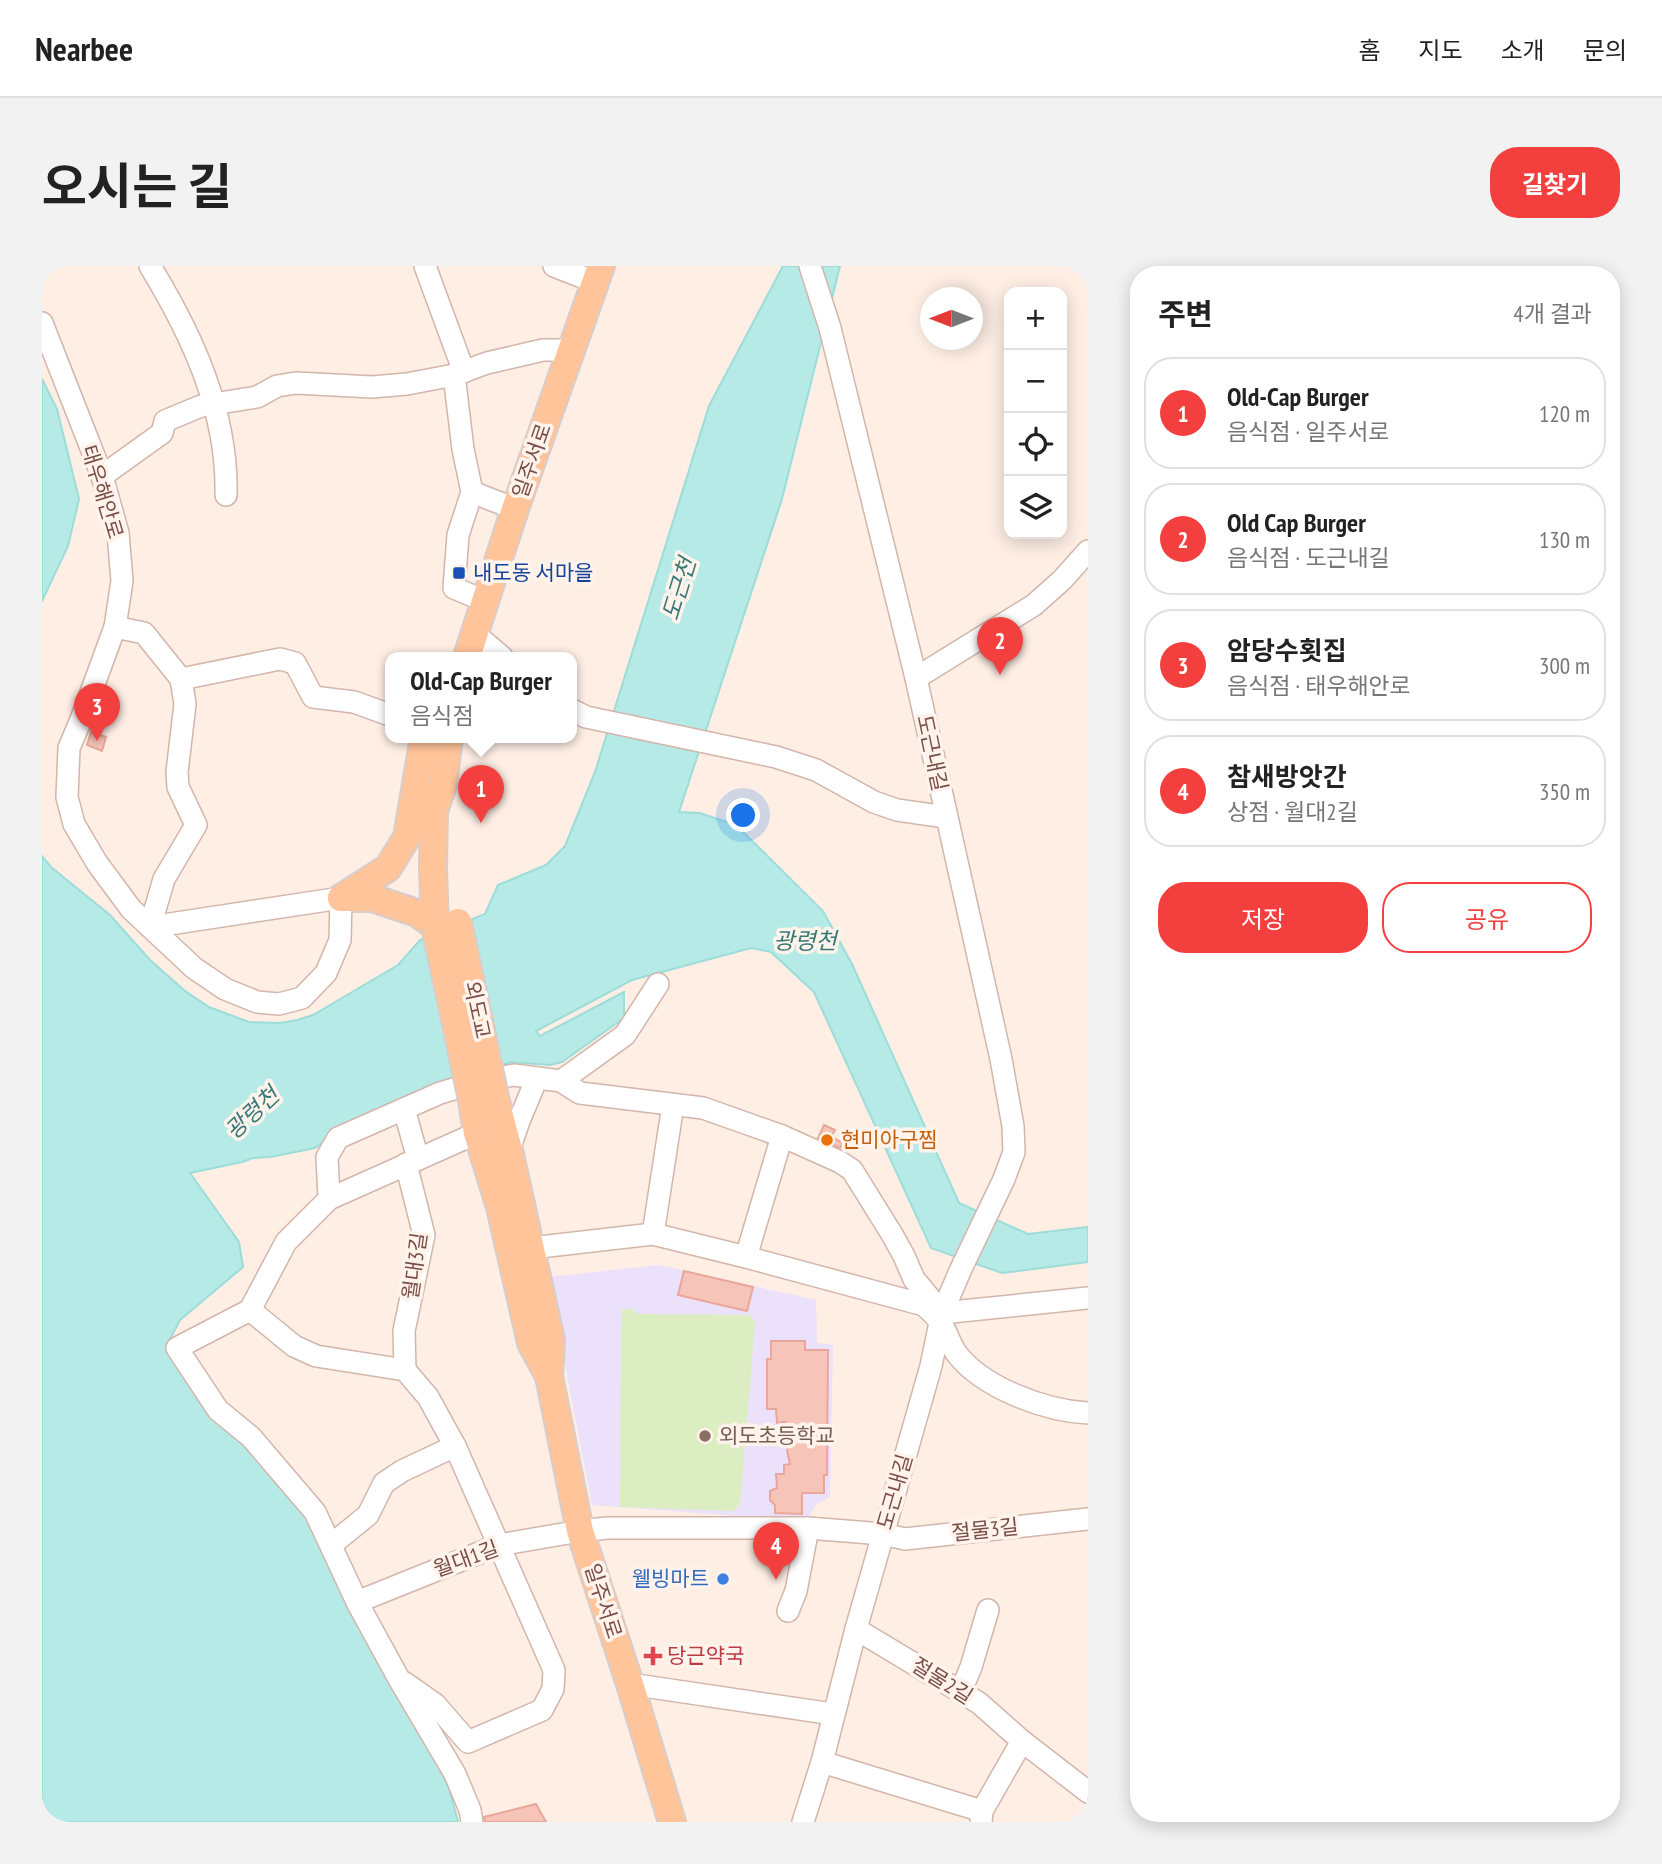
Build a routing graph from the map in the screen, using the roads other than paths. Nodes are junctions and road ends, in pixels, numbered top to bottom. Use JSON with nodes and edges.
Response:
{"nodes":[{"id":1,"x":150,"y":266,"type":"edge"},
{"id":2,"x":425,"y":266,"type":"edge"},
{"id":3,"x":554,"y":266,"type":"edge"},
{"id":4,"x":810,"y":266,"type":"edge"},
{"id":5,"x":598,"y":274,"type":"edge"},
{"id":6,"x":42,"y":323,"type":"edge"},
{"id":7,"x":572,"y":349,"type":"junction"},
{"id":8,"x":459,"y":373,"type":"junction"},
{"id":9,"x":215,"y":403,"type":"junction"},
{"id":10,"x":102,"y":476,"type":"junction"},
{"id":11,"x":472,"y":492,"type":"junction"},
{"id":12,"x":226,"y":495,"type":"dead end"},
{"id":13,"x":515,"y":509,"type":"junction"},
{"id":14,"x":1088,"y":551,"type":"edge"},
{"id":15,"x":485,"y":601,"type":"junction"},
{"id":16,"x":115,"y":627,"type":"junction"},
{"id":17,"x":471,"y":645,"type":"edge"},
{"id":18,"x":489,"y":652,"type":"edge"},
{"id":19,"x":916,"y":678,"type":"junction"},
{"id":20,"x":181,"y":679,"type":"junction"},
{"id":21,"x":385,"y":713,"type":"edge"},
{"id":22,"x":579,"y":713,"type":"edge"},
{"id":23,"x":439,"y":743,"type":"edge"},
{"id":24,"x":441,"y":743,"type":"edge"},
{"id":25,"x":946,"y":817,"type":"junction"},
{"id":26,"x":341,"y":898,"type":"junction"},
{"id":27,"x":447,"y":924,"type":"junction"},
{"id":28,"x":150,"y":927,"type":"junction"},
{"id":29,"x":658,"y":984,"type":"dead end"},
{"id":30,"x":537,"y":1078,"type":"junction"},
{"id":31,"x":561,"y":1081,"type":"junction"},
{"id":32,"x":484,"y":1099,"type":"junction"},
{"id":33,"x":673,"y":1105,"type":"junction"},
{"id":34,"x":404,"y":1109,"type":"junction"},
{"id":35,"x":477,"y":1133,"type":"junction"},
{"id":36,"x":782,"y":1136,"type":"junction"},
{"id":37,"x":509,"y":1150,"type":"junction"},
{"id":38,"x":412,"y":1161,"type":"junction"},
{"id":39,"x":329,"y":1199,"type":"junction"},
{"id":40,"x":653,"y":1234,"type":"junction"},
{"id":41,"x":531,"y":1248,"type":"junction"},
{"id":42,"x":746,"y":1257,"type":"junction"},
{"id":43,"x":1088,"y":1298,"type":"edge"},
{"id":44,"x":250,"y":1310,"type":"junction"},
{"id":45,"x":941,"y":1317,"type":"junction"},
{"id":46,"x":405,"y":1370,"type":"junction"},
{"id":47,"x":549,"y":1376,"type":"junction"},
{"id":48,"x":1088,"y":1413,"type":"edge"},
{"id":49,"x":455,"y":1447,"type":"junction"},
{"id":50,"x":1088,"y":1518,"type":"edge"},
{"id":51,"x":808,"y":1528,"type":"junction"},
{"id":52,"x":580,"y":1531,"type":"junction"},
{"id":53,"x":883,"y":1534,"type":"junction"},
{"id":54,"x":331,"y":1545,"type":"junction"},
{"id":55,"x":499,"y":1545,"type":"junction"},
{"id":56,"x":357,"y":1602,"type":"junction"},
{"id":57,"x":988,"y":1610,"type":"dead end"},
{"id":58,"x":788,"y":1611,"type":"dead end"},
{"id":59,"x":856,"y":1629,"type":"junction"},
{"id":60,"x":399,"y":1679,"type":"junction"},
{"id":61,"x":630,"y":1684,"type":"junction"},
{"id":62,"x":961,"y":1691,"type":"junction"},
{"id":63,"x":833,"y":1714,"type":"junction"},
{"id":64,"x":1022,"y":1741,"type":"junction"},
{"id":65,"x":822,"y":1762,"type":"junction"},
{"id":66,"x":1088,"y":1792,"type":"edge"},
{"id":67,"x":982,"y":1816,"type":"edge"},
{"id":68,"x":472,"y":1822,"type":"edge"},
{"id":69,"x":672,"y":1822,"type":"edge"},
{"id":70,"x":803,"y":1822,"type":"edge"}],
"edges":[{"from":1,"to":9,"type":"street"},
{"from":2,"to":8,"type":"street"},
{"from":3,"to":5,"type":"street"},
{"from":4,"to":19,"type":"street","name":"도근내길"},
{"from":5,"to":7,"type":"main road","name":"일주서로"},
{"from":6,"to":10,"type":"street","name":"태우해안로"},
{"from":7,"to":8,"type":"street"},
{"from":7,"to":13,"type":"main road","name":"일주서로"},
{"from":8,"to":9,"type":"street"},
{"from":8,"to":11,"type":"street"},
{"from":9,"to":10,"type":"street"},
{"from":9,"to":12,"type":"street"},
{"from":10,"to":16,"type":"street","name":"태우해안로"},
{"from":11,"to":13,"type":"street"},
{"from":11,"to":15,"type":"street"},
{"from":13,"to":15,"type":"main road","name":"일주서로"},
{"from":14,"to":19,"type":"street"},
{"from":15,"to":17,"type":"main road","name":"일주서로"},
{"from":16,"to":20,"type":"street"},
{"from":16,"to":28,"type":"street","name":"태우해안로"},
{"from":17,"to":18,"type":"street"},
{"from":19,"to":25,"type":"street","name":"도근내길"},
{"from":20,"to":21,"type":"street"},
{"from":20,"to":28,"type":"street"},
{"from":22,"to":25,"type":"street"},
{"from":23,"to":26,"type":"main road"},
{"from":24,"to":27,"type":"main road"},
{"from":25,"to":45,"type":"street","name":"도근내길"},
{"from":26,"to":27,"type":"main road"},
{"from":26,"to":28,"type":"street"},
{"from":26,"to":28,"type":"street","name":"태우해안로"},
{"from":27,"to":32,"type":"main road","name":"외도교","bridge":true},
{"from":29,"to":31,"type":"street"},
{"from":30,"to":31,"type":"street"},
{"from":30,"to":34,"type":"street"},
{"from":30,"to":37,"type":"street"},
{"from":31,"to":33,"type":"street"},
{"from":32,"to":35,"type":"main road","name":"일주서로"},
{"from":32,"to":37,"type":"main road","name":"일주서로"},
{"from":33,"to":36,"type":"street"},
{"from":33,"to":40,"type":"street"},
{"from":34,"to":38,"type":"street","name":"월대3길"},
{"from":34,"to":39,"type":"street"},
{"from":35,"to":38,"type":"street"},
{"from":35,"to":47,"type":"main road","name":"일주서로"},
{"from":36,"to":42,"type":"street"},
{"from":36,"to":45,"type":"street"},
{"from":37,"to":41,"type":"main road","name":"일주서로"},
{"from":38,"to":39,"type":"street"},
{"from":38,"to":46,"type":"street","name":"월대3길"},
{"from":39,"to":44,"type":"street"},
{"from":40,"to":41,"type":"street"},
{"from":40,"to":42,"type":"street"},
{"from":41,"to":47,"type":"main road","name":"일주서로"},
{"from":42,"to":45,"type":"street"},
{"from":43,"to":45,"type":"street"},
{"from":44,"to":46,"type":"street"},
{"from":44,"to":54,"type":"street"},
{"from":45,"to":48,"type":"street"},
{"from":45,"to":53,"type":"street","name":"도근내길"},
{"from":46,"to":49,"type":"street"},
{"from":47,"to":52,"type":"main road","name":"일주서로"},
{"from":49,"to":54,"type":"street"},
{"from":49,"to":55,"type":"street"},
{"from":50,"to":53,"type":"street","name":"절물3길"},
{"from":51,"to":52,"type":"street","name":"월대1길"},
{"from":51,"to":53,"type":"street","name":"절물3길"},
{"from":51,"to":58,"type":"street"},
{"from":52,"to":55,"type":"street","name":"월대1길"},
{"from":52,"to":61,"type":"main road","name":"일주서로"},
{"from":53,"to":59,"type":"street","name":"도근내길"},
{"from":54,"to":56,"type":"street"},
{"from":55,"to":56,"type":"street","name":"월대1길"},
{"from":55,"to":60,"type":"street"},
{"from":56,"to":60,"type":"street"},
{"from":57,"to":62,"type":"street"},
{"from":59,"to":62,"type":"street","name":"절물2길"},
{"from":59,"to":63,"type":"street","name":"도근내길"},
{"from":60,"to":68,"type":"street"},
{"from":61,"to":63,"type":"street"},
{"from":61,"to":69,"type":"main road","name":"일주서로"},
{"from":62,"to":64,"type":"street","name":"절물2길"},
{"from":63,"to":65,"type":"street","name":"도근내길"},
{"from":64,"to":66,"type":"street","name":"절물2길"},
{"from":64,"to":67,"type":"street"},
{"from":65,"to":67,"type":"street"},
{"from":65,"to":70,"type":"street","name":"도근내길"}]}
